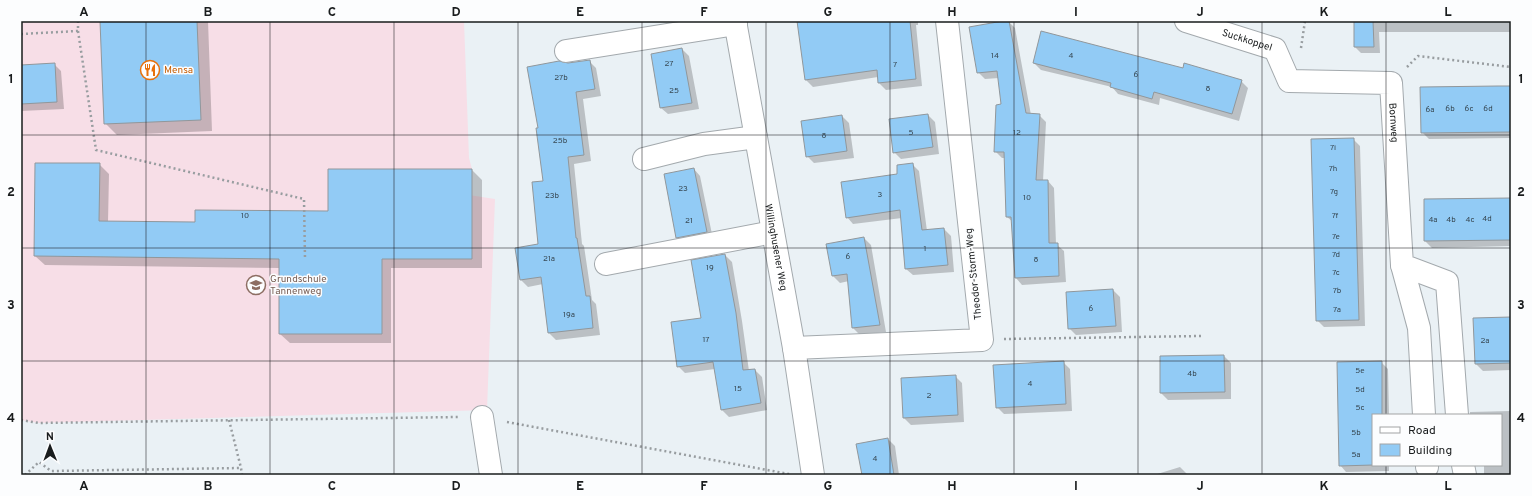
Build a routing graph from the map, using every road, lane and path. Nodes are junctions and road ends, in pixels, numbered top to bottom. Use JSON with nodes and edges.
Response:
{"nodes":[{"id":1,"x":78,"y":21,"type":"edge"},
{"id":2,"x":947,"y":21,"type":"edge"},
{"id":3,"x":1186,"y":21,"type":"edge"},
{"id":4,"x":736,"y":23,"type":"edge"},
{"id":5,"x":78,"y":31,"type":"junction"},
{"id":6,"x":21,"y":34,"type":"edge"},
{"id":7,"x":566,"y":51,"type":"dead end"},
{"id":8,"x":1511,"y":67,"type":"edge"},
{"id":9,"x":1391,"y":83,"type":"junction"},
{"id":10,"x":756,"y":137,"type":"junction"},
{"id":11,"x":644,"y":159,"type":"dead end"},
{"id":12,"x":773,"y":232,"type":"junction"},
{"id":13,"x":305,"y":259,"type":"dead end"},
{"id":14,"x":606,"y":264,"type":"dead end"},
{"id":15,"x":1402,"y":265,"type":"junction"},
{"id":16,"x":1418,"y":328,"type":"junction"},
{"id":17,"x":1451,"y":334,"type":"junction"},
{"id":18,"x":1201,"y":336,"type":"dead end"},
{"id":19,"x":982,"y":340,"type":"junction"},
{"id":20,"x":794,"y":348,"type":"junction"},
{"id":21,"x":1424,"y":414,"type":"edge"},
{"id":22,"x":1457,"y":414,"type":"edge"},
{"id":23,"x":482,"y":417,"type":"junction"},
{"id":24,"x":21,"y":420,"type":"edge"},
{"id":25,"x":229,"y":420,"type":"junction"},
{"id":26,"x":242,"y":468,"type":"junction"},
{"id":27,"x":25,"y":475,"type":"edge"},
{"id":28,"x":242,"y":475,"type":"edge"},
{"id":29,"x":491,"y":475,"type":"edge"},
{"id":30,"x":803,"y":475,"type":"edge"}],
"edges":[{"from":1,"to":5,"type":"path"},
{"from":2,"to":19,"type":"street","name":"Theodor-Storm-Weg"},
{"from":3,"to":9,"type":"street","name":"Suckkoppel"},
{"from":4,"to":7,"type":"street"},
{"from":4,"to":10,"type":"street","name":"Willinghusener Weg"},
{"from":5,"to":6,"type":"path"},
{"from":5,"to":13,"type":"path"},
{"from":8,"to":9,"type":"path"},
{"from":9,"to":15,"type":"street","name":"Bornweg"},
{"from":10,"to":11,"type":"street"},
{"from":10,"to":12,"type":"street","name":"Willinghusener Weg"},
{"from":12,"to":14,"type":"street"},
{"from":12,"to":20,"type":"street","name":"Willinghusener Weg"},
{"from":15,"to":16,"type":"street","name":"Bornweg"},
{"from":15,"to":17,"type":"street"},
{"from":16,"to":17,"type":"street"},
{"from":16,"to":21,"type":"street","name":"Bornweg"},
{"from":17,"to":22,"type":"street"},
{"from":18,"to":19,"type":"path"},
{"from":19,"to":20,"type":"street"},
{"from":20,"to":30,"type":"street","name":"Willinghusener Weg"},
{"from":23,"to":25,"type":"path"},
{"from":23,"to":29,"type":"street"},
{"from":23,"to":30,"type":"path"},
{"from":24,"to":25,"type":"path"},
{"from":25,"to":26,"type":"path"},
{"from":26,"to":27,"type":"path"},
{"from":26,"to":28,"type":"path"}]}
